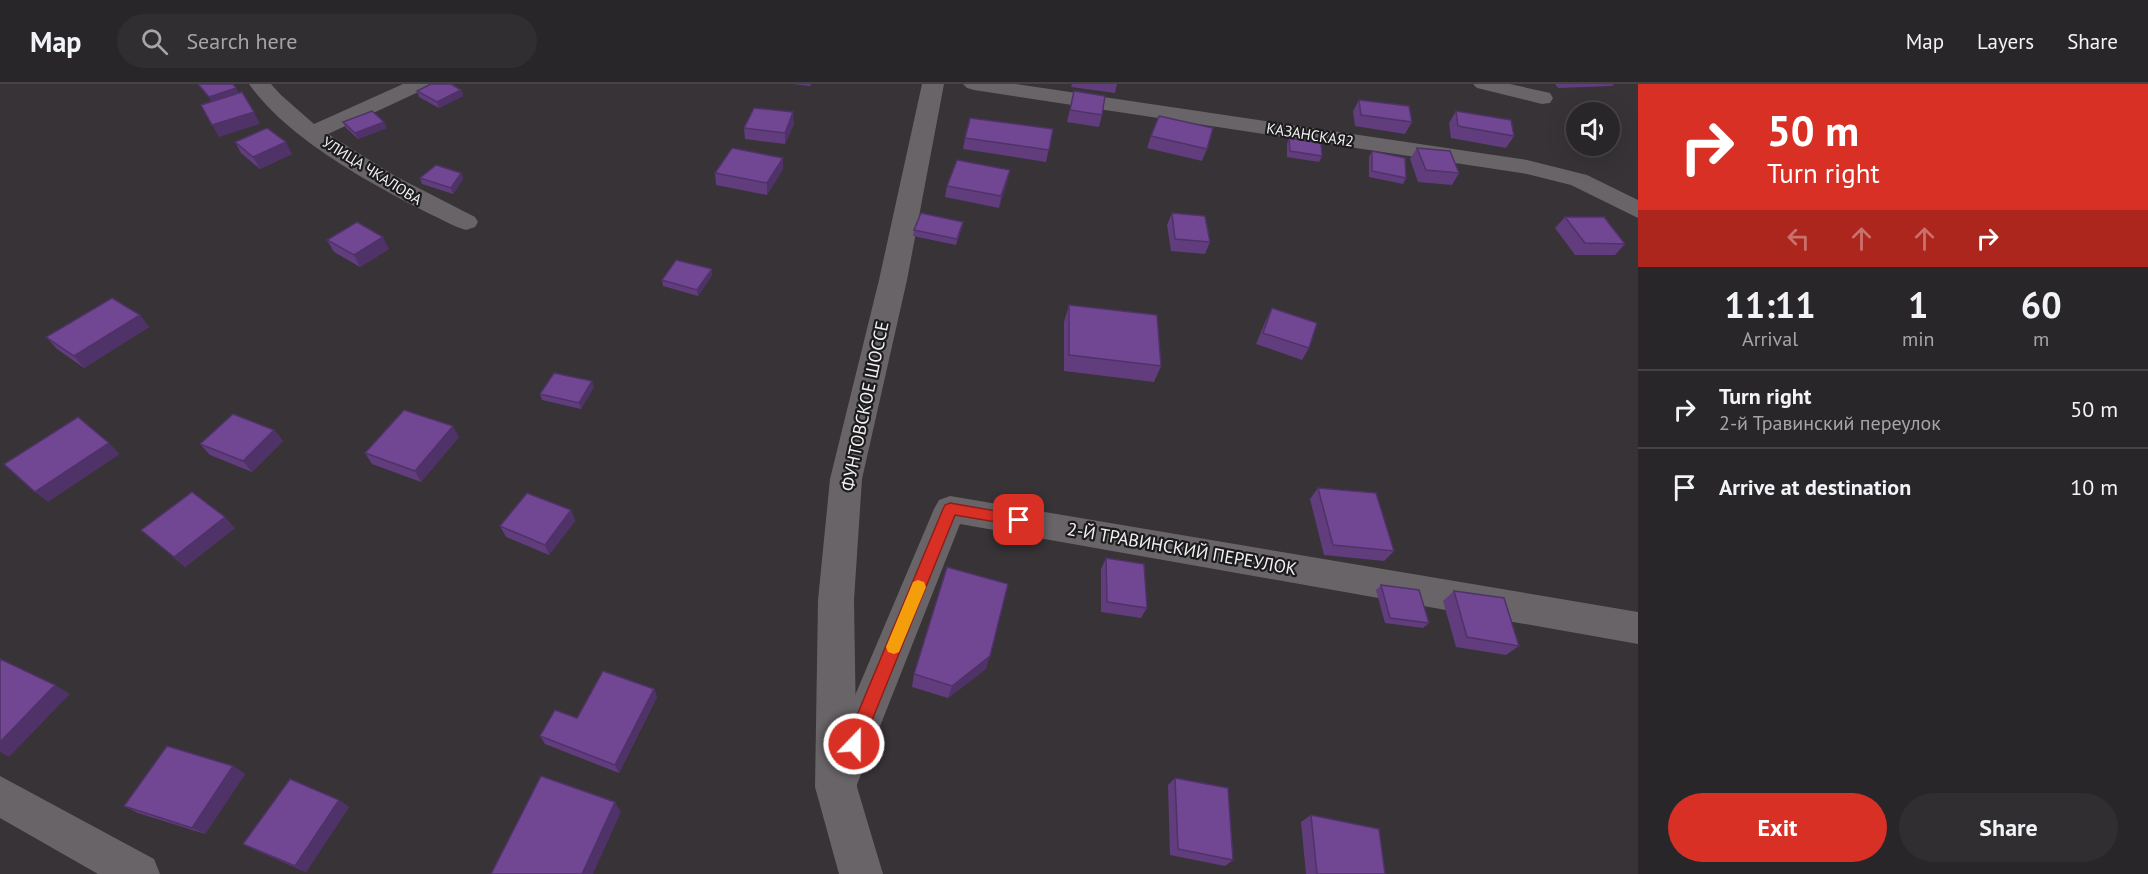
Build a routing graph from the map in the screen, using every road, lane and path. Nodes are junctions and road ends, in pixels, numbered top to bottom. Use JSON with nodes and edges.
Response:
{"nodes":[{"id":1,"x":260,"y":84,"type":"edge"},
{"id":2,"x":420,"y":84,"type":"edge"},
{"id":3,"x":933,"y":84,"type":"edge"},
{"id":4,"x":974,"y":84,"type":"edge"},
{"id":5,"x":1484,"y":84,"type":"edge"},
{"id":6,"x":1542,"y":98,"type":"dead end"},
{"id":7,"x":312,"y":133,"type":"junction"},
{"id":8,"x":1638,"y":210,"type":"edge"},
{"id":9,"x":466,"y":222,"type":"dead end"},
{"id":10,"x":1638,"y":628,"type":"edge"},
{"id":11,"x":836,"y":787,"type":"junction"},
{"id":12,"x":0,"y":796,"type":"edge"},
{"id":13,"x":139,"y":874,"type":"edge"},
{"id":14,"x":861,"y":874,"type":"edge"}],
"edges":[{"from":1,"to":7,"type":"street","name":"УЛИЦА ЧКАЛОВА"},
{"from":2,"to":7,"type":"street","name":"УЛИЦА ЧКАЛОВА"},
{"from":3,"to":11,"type":"street","name":"ФУНТОВСКОЕ ШОССЕ"},
{"from":4,"to":8,"type":"street","name":"КАЗАНСКАЯ2"},
{"from":5,"to":6,"type":"street"},
{"from":7,"to":9,"type":"street","name":"УЛИЦА ЧКАЛОВА"},
{"from":10,"to":11,"type":"street","name":"2-Й ТРАВИНСКИЙ ПЕРЕУЛОК"},
{"from":11,"to":14,"type":"street","name":"ФУНТОВСКОЕ ШОССЕ"},
{"from":12,"to":13,"type":"street"}]}
